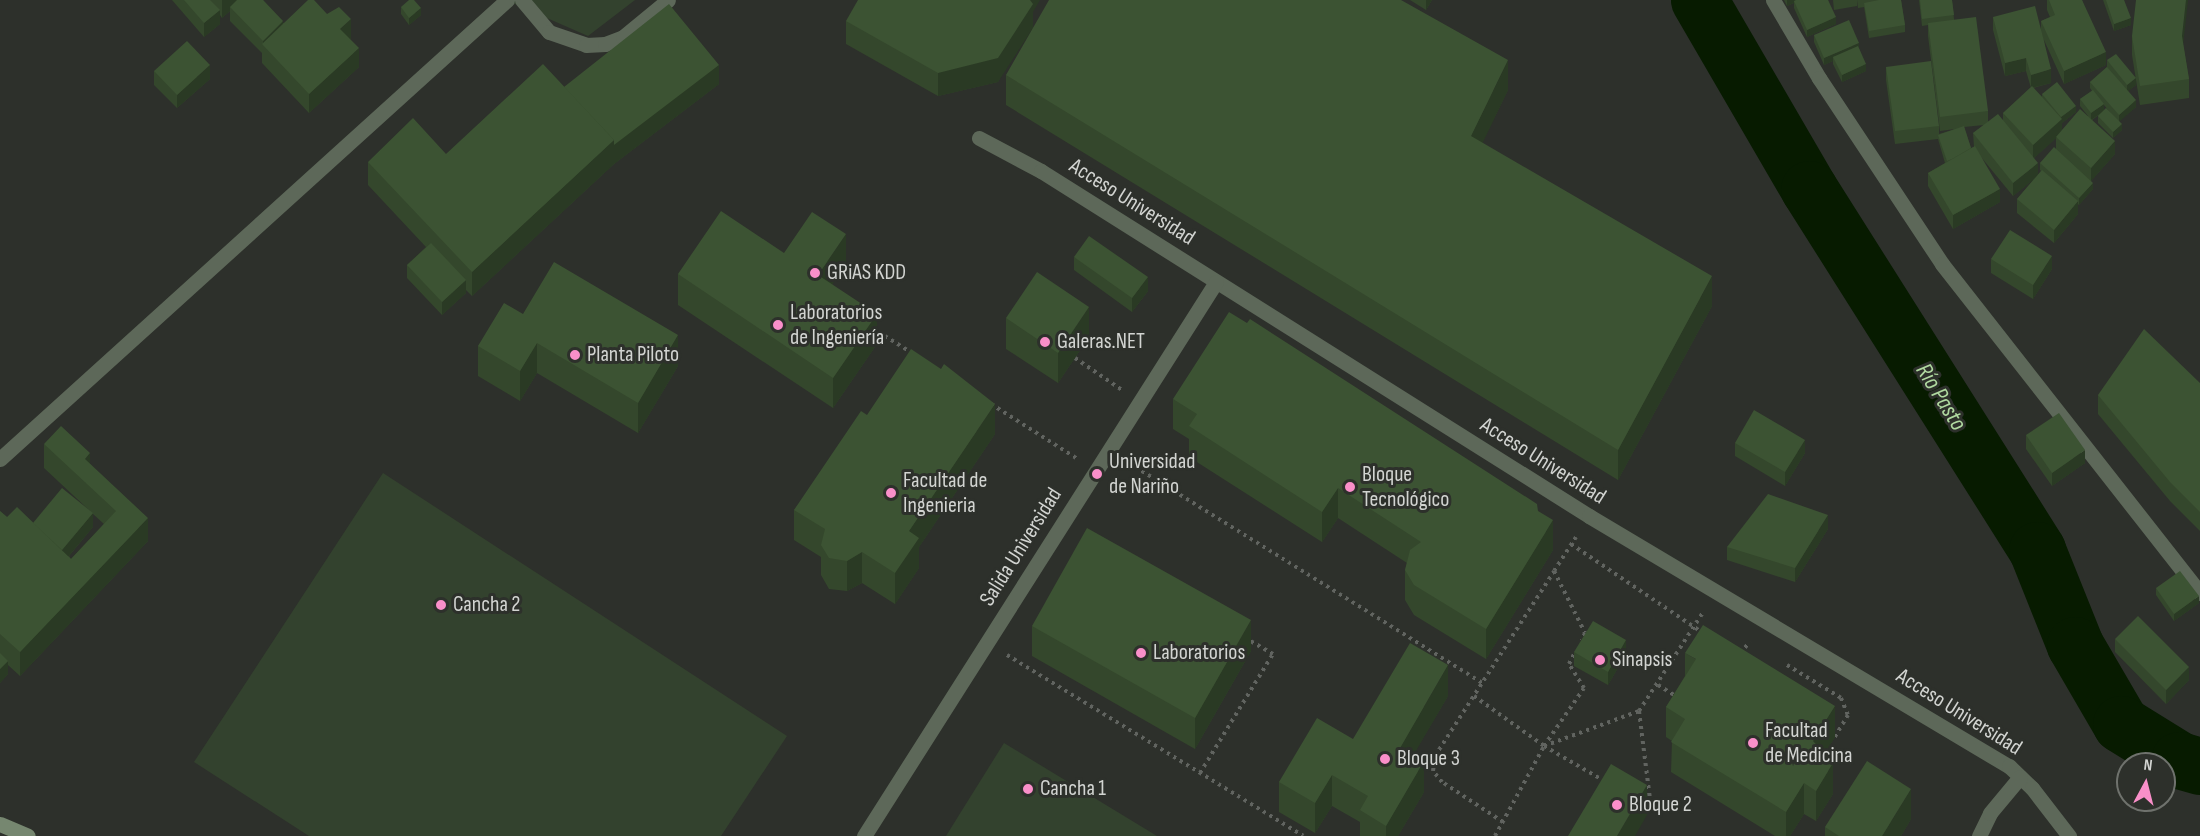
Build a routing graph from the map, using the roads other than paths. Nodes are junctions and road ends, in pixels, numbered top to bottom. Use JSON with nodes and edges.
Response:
{"nodes":[{"id":1,"x":507,"y":0,"type":"edge"},
{"id":2,"x":522,"y":0,"type":"edge"},
{"id":3,"x":668,"y":0,"type":"edge"},
{"id":4,"x":1773,"y":0,"type":"edge"},
{"id":5,"x":979,"y":138,"type":"dead end"},
{"id":6,"x":1216,"y":282,"type":"junction"},
{"id":7,"x":0,"y":459,"type":"edge"},
{"id":8,"x":2200,"y":593,"type":"edge"},
{"id":9,"x":2019,"y":777,"type":"junction"},
{"id":10,"x":5,"y":829,"type":"edge"},
{"id":11,"x":28,"y":836,"type":"edge"},
{"id":12,"x":864,"y":836,"type":"edge"},
{"id":13,"x":1979,"y":836,"type":"edge"},
{"id":14,"x":2069,"y":836,"type":"edge"}],
"edges":[{"from":1,"to":7,"type":"street"},
{"from":2,"to":3,"type":"street"},
{"from":4,"to":8,"type":"street"},
{"from":5,"to":6,"type":"street","name":"Acceso Universidad"},
{"from":6,"to":9,"type":"street","name":"Acceso Universidad"},
{"from":6,"to":12,"type":"street","name":"Salida Universidad"},
{"from":9,"to":13,"type":"street"},
{"from":9,"to":14,"type":"street","name":"Acceso Universidad"},
{"from":10,"to":11,"type":"main road"}]}
